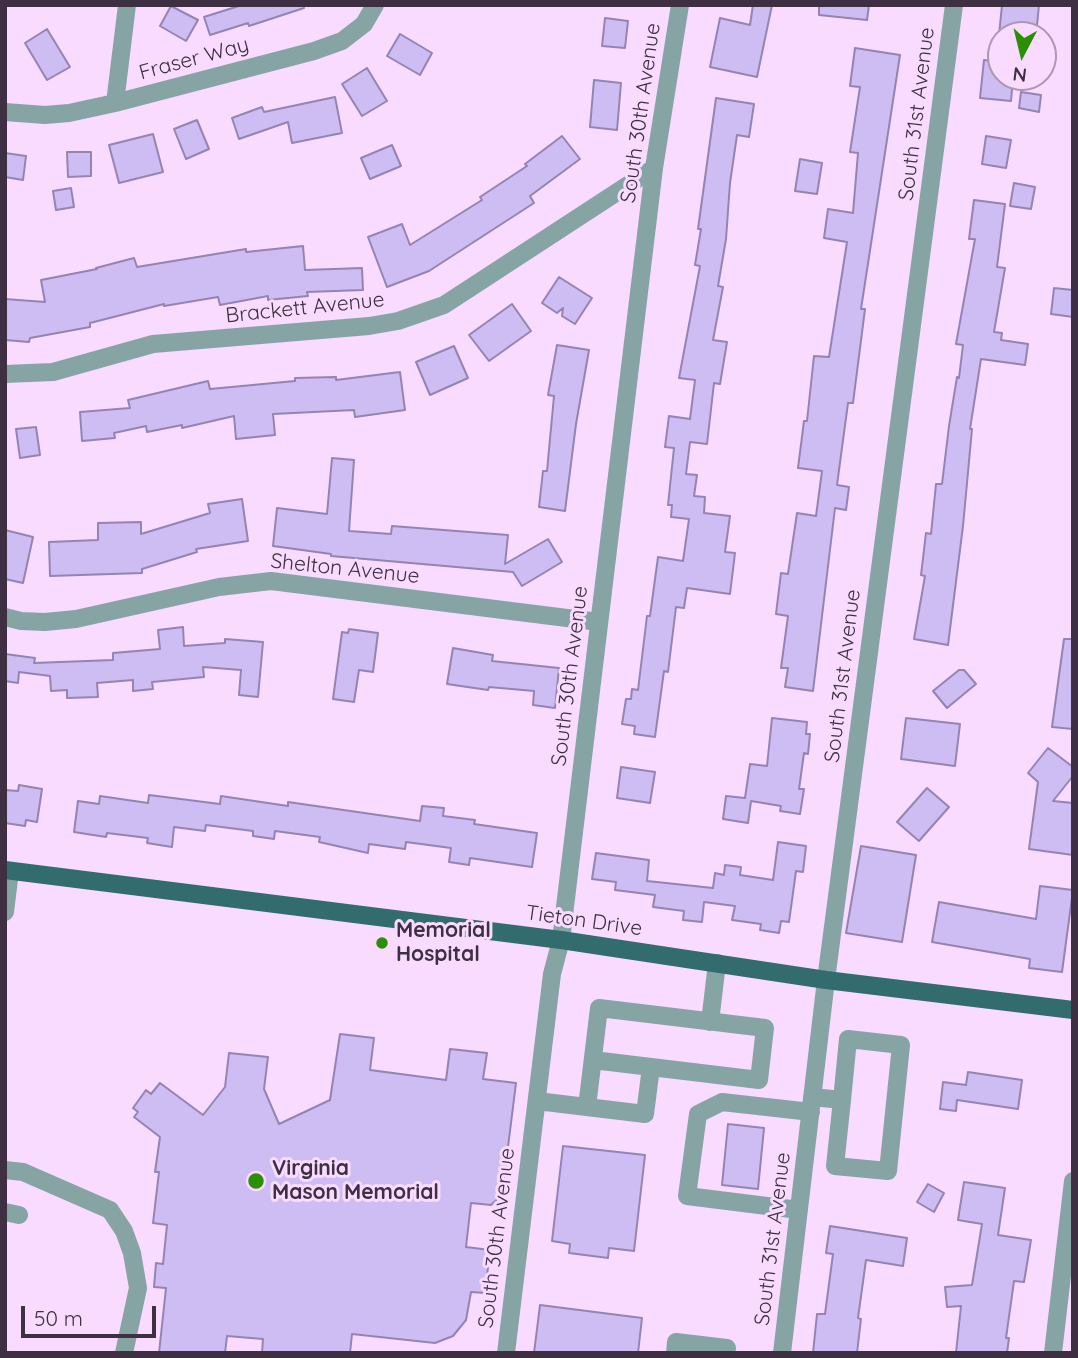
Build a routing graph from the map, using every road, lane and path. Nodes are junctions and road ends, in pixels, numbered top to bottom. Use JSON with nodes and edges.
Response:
{"nodes":[{"id":1,"x":127,"y":5,"type":"edge"},
{"id":2,"x":375,"y":5,"type":"edge"},
{"id":3,"x":680,"y":5,"type":"edge"},
{"id":4,"x":954,"y":5,"type":"edge"},
{"id":5,"x":115,"y":103,"type":"junction"},
{"id":6,"x":5,"y":112,"type":"edge"},
{"id":7,"x":654,"y":168,"type":"junction"},
{"id":8,"x":5,"y":373,"type":"edge"},
{"id":9,"x":5,"y":617,"type":"edge"},
{"id":10,"x":599,"y":622,"type":"junction"},
{"id":11,"x":8,"y":871,"type":"edge"},
{"id":12,"x":5,"y":912,"type":"edge"},
{"id":13,"x":561,"y":940,"type":"junction"},
{"id":14,"x":717,"y":963,"type":"junction"},
{"id":15,"x":826,"y":980,"type":"junction"},
{"id":16,"x":1073,"y":1010,"type":"edge"},
{"id":17,"x":710,"y":1021,"type":"junction"},
{"id":18,"x":593,"y":1060,"type":"junction"},
{"id":19,"x":651,"y":1067,"type":"junction"},
{"id":20,"x":842,"y":1100,"type":"junction"},
{"id":21,"x":537,"y":1101,"type":"junction"},
{"id":22,"x":812,"y":1105,"type":"junction"},
{"id":23,"x":587,"y":1107,"type":"junction"},
{"id":24,"x":5,"y":1170,"type":"edge"},
{"id":25,"x":1073,"y":1181,"type":"edge"},
{"id":26,"x":799,"y":1210,"type":"junction"},
{"id":27,"x":124,"y":1353,"type":"edge"},
{"id":28,"x":506,"y":1353,"type":"edge"},
{"id":29,"x":675,"y":1353,"type":"edge"},
{"id":30,"x":726,"y":1353,"type":"edge"},
{"id":31,"x":782,"y":1353,"type":"edge"},
{"id":32,"x":1053,"y":1353,"type":"edge"}],
"edges":[{"from":1,"to":5,"type":"street"},
{"from":2,"to":5,"type":"street","name":"Fraser Way"},
{"from":3,"to":7,"type":"street","name":"South 30th Avenue"},
{"from":4,"to":15,"type":"street","name":"South 31st Avenue"},
{"from":5,"to":6,"type":"street","name":"Fraser Way"},
{"from":7,"to":8,"type":"street","name":"Brackett Avenue"},
{"from":7,"to":10,"type":"street","name":"South 30th Avenue"},
{"from":9,"to":10,"type":"street","name":"Shelton Avenue"},
{"from":10,"to":13,"type":"street","name":"South 30th Avenue"},
{"from":11,"to":12,"type":"street"},
{"from":11,"to":13,"type":"main road","name":"Tieton Drive"},
{"from":13,"to":14,"type":"main road","name":"Tieton Drive"},
{"from":13,"to":21,"type":"street","name":"South 30th Avenue"},
{"from":14,"to":15,"type":"main road","name":"Tieton Drive"},
{"from":14,"to":17,"type":"street"},
{"from":15,"to":16,"type":"main road","name":"Tieton Drive"},
{"from":15,"to":22,"type":"street","name":"South 31st Avenue"},
{"from":17,"to":18,"type":"street"},
{"from":17,"to":19,"type":"street"},
{"from":18,"to":19,"type":"street"},
{"from":18,"to":23,"type":"street"},
{"from":19,"to":23,"type":"street"},
{"from":20,"to":20,"type":"street"},
{"from":20,"to":22,"type":"street"},
{"from":21,"to":23,"type":"street"},
{"from":21,"to":28,"type":"street","name":"South 30th Avenue"},
{"from":22,"to":26,"type":"street","name":"South 31st Avenue"},
{"from":22,"to":26,"type":"street"},
{"from":24,"to":27,"type":"street"},
{"from":25,"to":32,"type":"street"},
{"from":26,"to":31,"type":"street","name":"South 31st Avenue"},
{"from":29,"to":30,"type":"street"}]}
